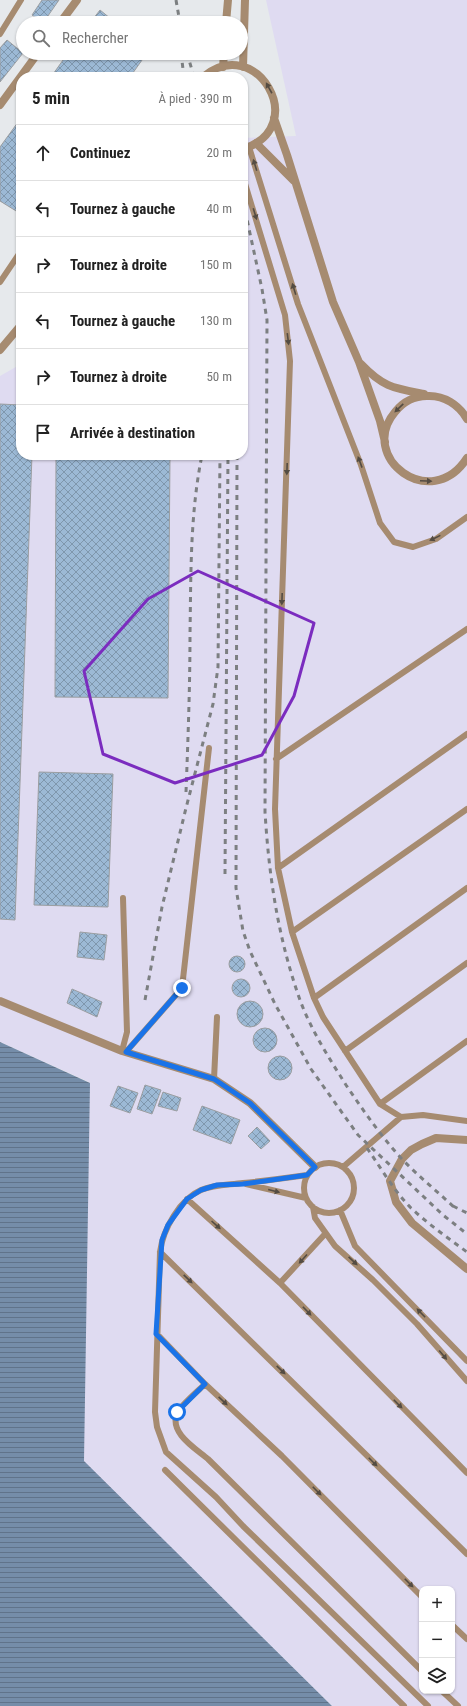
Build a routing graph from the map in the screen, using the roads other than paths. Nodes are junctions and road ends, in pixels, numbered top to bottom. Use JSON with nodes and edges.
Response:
{"nodes":[{"id":1,"x":21,"y":0,"type":"edge"},
{"id":2,"x":77,"y":0,"type":"edge"},
{"id":3,"x":228,"y":0,"type":"edge"},
{"id":4,"x":245,"y":0,"type":"edge"},
{"id":5,"x":65,"y":16,"type":"edge"},
{"id":6,"x":227,"y":16,"type":"edge"},
{"id":7,"x":245,"y":16,"type":"edge"},
{"id":8,"x":0,"y":34,"type":"edge"},
{"id":9,"x":33,"y":60,"type":"edge"},
{"id":10,"x":224,"y":60,"type":"edge"},
{"id":11,"x":243,"y":60,"type":"edge"},
{"id":12,"x":223,"y":67,"type":"junction"},
{"id":13,"x":243,"y":67,"type":"junction"},
{"id":14,"x":24,"y":72,"type":"edge"},
{"id":15,"x":212,"y":72,"type":"edge"},
{"id":16,"x":16,"y":83,"type":"edge"},
{"id":17,"x":0,"y":105,"type":"edge"},
{"id":18,"x":274,"y":118,"type":"junction"},
{"id":19,"x":250,"y":147,"type":"edge"},
{"id":20,"x":296,"y":184,"type":"junction"},
{"id":21,"x":248,"y":193,"type":"edge"},
{"id":22,"x":16,"y":258,"type":"edge"},
{"id":23,"x":0,"y":282,"type":"edge"},
{"id":24,"x":16,"y":331,"type":"edge"},
{"id":25,"x":0,"y":350,"type":"edge"},
{"id":26,"x":359,"y":362,"type":"junction"},
{"id":27,"x":430,"y":396,"type":"junction"},
{"id":28,"x":453,"y":403,"type":"junction"},
{"id":29,"x":467,"y":407,"type":"edge"},
{"id":30,"x":467,"y":419,"type":"edge"},
{"id":31,"x":385,"y":442,"type":"junction"},
{"id":32,"x":467,"y":458,"type":"edge"},
{"id":33,"x":467,"y":517,"type":"edge"},
{"id":34,"x":467,"y":629,"type":"edge"},
{"id":35,"x":467,"y":734,"type":"edge"},
{"id":36,"x":209,"y":748,"type":"dead end"},
{"id":37,"x":276,"y":759,"type":"junction"},
{"id":38,"x":467,"y":809,"type":"edge"},
{"id":39,"x":278,"y":868,"type":"junction"},
{"id":40,"x":467,"y":888,"type":"edge"},
{"id":41,"x":123,"y":898,"type":"dead end"},
{"id":42,"x":292,"y":932,"type":"junction"},
{"id":43,"x":467,"y":963,"type":"edge"},
{"id":44,"x":314,"y":998,"type":"junction"},
{"id":45,"x":0,"y":1002,"type":"edge"},
{"id":46,"x":217,"y":1017,"type":"dead end"},
{"id":47,"x":467,"y":1041,"type":"edge"},
{"id":48,"x":345,"y":1051,"type":"junction"},
{"id":49,"x":124,"y":1052,"type":"junction"},
{"id":50,"x":214,"y":1079,"type":"junction"},
{"id":51,"x":380,"y":1104,"type":"junction"},
{"id":52,"x":401,"y":1118,"type":"junction"},
{"id":53,"x":466,"y":1119,"type":"edge"},
{"id":54,"x":467,"y":1140,"type":"edge"},
{"id":55,"x":315,"y":1167,"type":"junction"},
{"id":56,"x":343,"y":1168,"type":"junction"},
{"id":57,"x":307,"y":1175,"type":"junction"},
{"id":58,"x":243,"y":1184,"type":"junction"},
{"id":59,"x":306,"y":1198,"type":"junction"},
{"id":60,"x":187,"y":1199,"type":"junction"},
{"id":61,"x":313,"y":1207,"type":"junction"},
{"id":62,"x":340,"y":1210,"type":"junction"},
{"id":63,"x":326,"y":1234,"type":"junction"},
{"id":64,"x":160,"y":1252,"type":"junction"},
{"id":65,"x":467,"y":1269,"type":"edge"},
{"id":66,"x":280,"y":1283,"type":"junction"},
{"id":67,"x":156,"y":1334,"type":"junction"},
{"id":68,"x":467,"y":1361,"type":"edge"},
{"id":69,"x":467,"y":1381,"type":"edge"},
{"id":70,"x":205,"y":1384,"type":"junction"},
{"id":71,"x":165,"y":1470,"type":"dead end"},
{"id":72,"x":467,"y":1473,"type":"edge"},
{"id":73,"x":467,"y":1554,"type":"edge"},
{"id":74,"x":419,"y":1593,"type":"edge"},
{"id":75,"x":455,"y":1628,"type":"edge"},
{"id":76,"x":467,"y":1639,"type":"edge"},
{"id":77,"x":419,"y":1669,"type":"edge"},
{"id":78,"x":445,"y":1694,"type":"edge"},
{"id":79,"x":404,"y":1706,"type":"edge"},
{"id":80,"x":428,"y":1706,"type":"edge"},
{"id":81,"x":458,"y":1706,"type":"edge"}],
"edges":[{"from":1,"to":8,"type":"lane"},
{"from":2,"to":5,"type":"street"},
{"from":3,"to":6,"type":"street"},
{"from":4,"to":7,"type":"street"},
{"from":9,"to":14,"type":"street"},
{"from":10,"to":12,"type":"street"},
{"from":11,"to":13,"type":"street"},
{"from":12,"to":13,"type":"street"},
{"from":12,"to":15,"type":"street"},
{"from":18,"to":13,"type":"street","one_way":true},
{"from":16,"to":17,"type":"street"},
{"from":18,"to":19,"type":"street"},
{"from":18,"to":20,"type":"street"},
{"from":19,"to":20,"type":"street"},
{"from":33,"to":19,"type":"lane","one_way":true},
{"from":20,"to":26,"type":"street"},
{"from":21,"to":37,"type":"lane","one_way":true},
{"from":22,"to":23,"type":"lane"},
{"from":24,"to":25,"type":"street"},
{"from":26,"to":27,"type":"street"},
{"from":26,"to":31,"type":"street"},
{"from":27,"to":28,"type":"street"},
{"from":27,"to":31,"type":"street","one_way":true},
{"from":28,"to":29,"type":"street"},
{"from":28,"to":30,"type":"street"},
{"from":31,"to":32,"type":"street","one_way":true},
{"from":34,"to":37,"type":"lane"},
{"from":35,"to":39,"type":"lane"},
{"from":36,"to":49,"type":"lane"},
{"from":37,"to":39,"type":"lane"},
{"from":38,"to":42,"type":"lane"},
{"from":39,"to":42,"type":"lane"},
{"from":40,"to":44,"type":"lane"},
{"from":41,"to":49,"type":"lane"},
{"from":42,"to":44,"type":"lane"},
{"from":43,"to":48,"type":"lane"},
{"from":44,"to":48,"type":"lane"},
{"from":45,"to":49,"type":"street"},
{"from":46,"to":50,"type":"lane"},
{"from":47,"to":51,"type":"lane"},
{"from":48,"to":51,"type":"lane"},
{"from":49,"to":50,"type":"street"},
{"from":50,"to":55,"type":"street"},
{"from":51,"to":52,"type":"lane"},
{"from":52,"to":53,"type":"lane"},
{"from":52,"to":56,"type":"lane"},
{"from":54,"to":65,"type":"street"},
{"from":55,"to":56,"type":"lane"},
{"from":55,"to":57,"type":"lane"},
{"from":56,"to":62,"type":"lane"},
{"from":57,"to":58,"type":"lane"},
{"from":57,"to":59,"type":"lane"},
{"from":58,"to":59,"type":"lane","one_way":true},
{"from":58,"to":60,"type":"lane"},
{"from":59,"to":61,"type":"lane"},
{"from":60,"to":64,"type":"lane"},
{"from":60,"to":66,"type":"lane","one_way":true},
{"from":61,"to":62,"type":"lane"},
{"from":61,"to":63,"type":"lane"},
{"from":68,"to":62,"type":"lane","one_way":true},
{"from":63,"to":66,"type":"lane","one_way":true},
{"from":63,"to":69,"type":"lane","one_way":true},
{"from":64,"to":67,"type":"lane"},
{"from":64,"to":73,"type":"lane","one_way":true},
{"from":66,"to":72,"type":"lane","one_way":true},
{"from":67,"to":70,"type":"lane"},
{"from":67,"to":80,"type":"lane"},
{"from":70,"to":74,"type":"lane","one_way":true},
{"from":70,"to":77,"type":"lane"},
{"from":71,"to":79,"type":"lane"},
{"from":75,"to":76,"type":"lane"},
{"from":78,"to":81,"type":"lane"}]}
